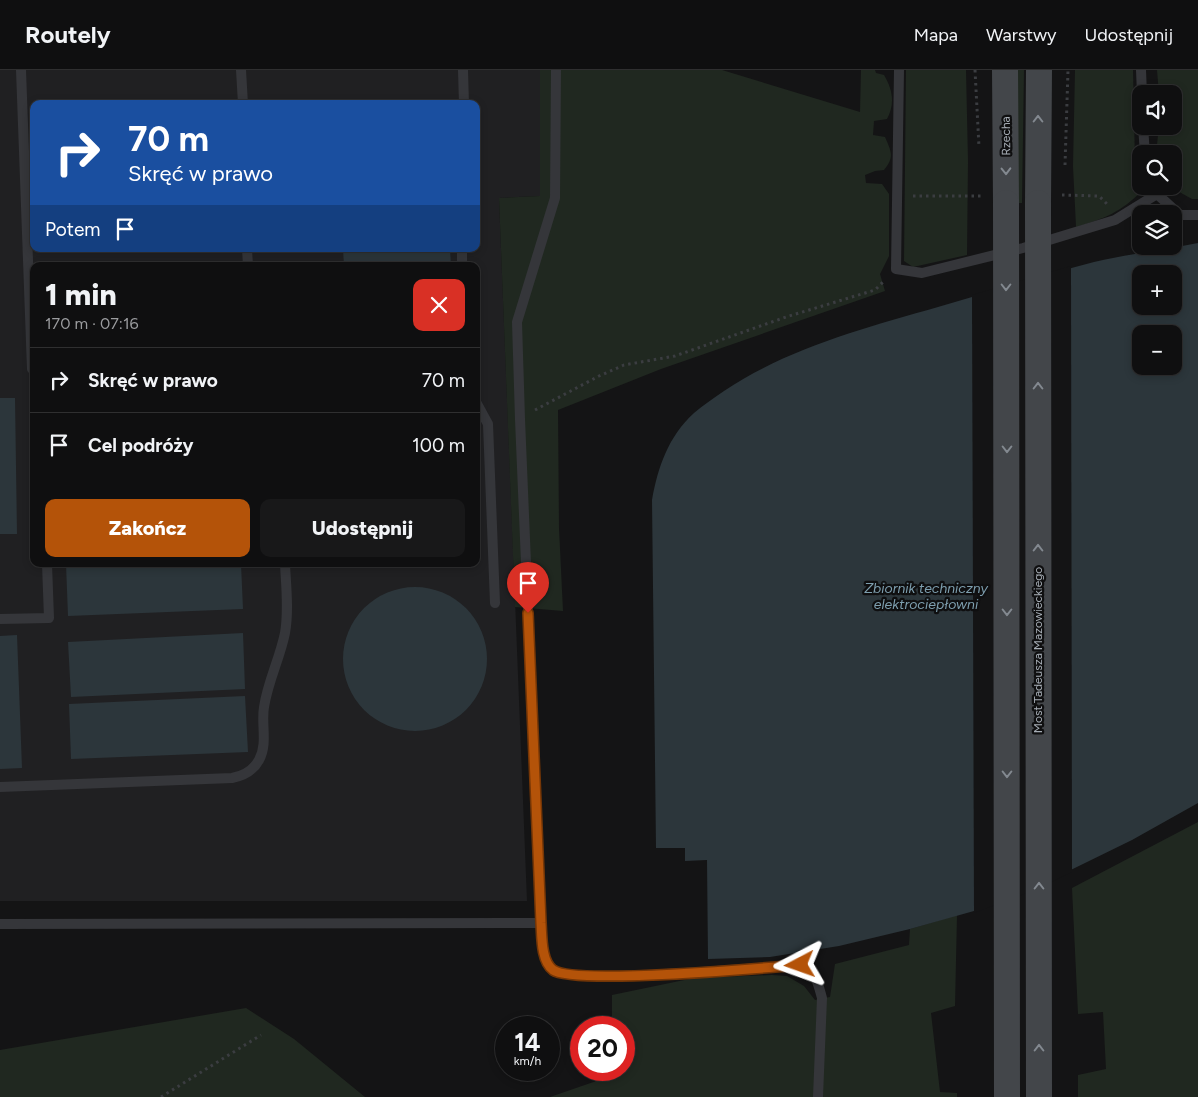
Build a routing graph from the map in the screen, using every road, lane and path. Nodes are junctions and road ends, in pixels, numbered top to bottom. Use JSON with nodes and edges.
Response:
{"nodes":[{"id":1,"x":21,"y":70,"type":"edge"},
{"id":2,"x":241,"y":70,"type":"edge"},
{"id":3,"x":463,"y":70,"type":"edge"},
{"id":4,"x":556,"y":70,"type":"edge"},
{"id":5,"x":899,"y":70,"type":"edge"},
{"id":6,"x":1005,"y":70,"type":"edge"},
{"id":7,"x":1039,"y":70,"type":"edge"},
{"id":8,"x":1068,"y":70,"type":"edge"},
{"id":9,"x":1141,"y":70,"type":"edge"},
{"id":10,"x":1142,"y":85,"type":"edge"},
{"id":11,"x":242,"y":100,"type":"edge"},
{"id":12,"x":464,"y":100,"type":"edge"},
{"id":13,"x":1065,"y":167,"type":"dead end"},
{"id":14,"x":1063,"y":186,"type":"dead end"},
{"id":15,"x":897,"y":195,"type":"junction"},
{"id":16,"x":1149,"y":195,"type":"edge"},
{"id":17,"x":1161,"y":195,"type":"edge"},
{"id":18,"x":1099,"y":196,"type":"dead end"},
{"id":19,"x":994,"y":199,"type":"junction"},
{"id":20,"x":1053,"y":200,"type":"junction"},
{"id":21,"x":1198,"y":215,"type":"edge"},
{"id":22,"x":30,"y":264,"type":"edge"},
{"id":23,"x":896,"y":268,"type":"junction"},
{"id":24,"x":480,"y":409,"type":"edge"},
{"id":25,"x":520,"y":419,"type":"junction"},
{"id":26,"x":47,"y":567,"type":"edge"},
{"id":27,"x":285,"y":567,"type":"edge"},
{"id":28,"x":495,"y":603,"type":"dead end"},
{"id":29,"x":0,"y":618,"type":"edge"},
{"id":30,"x":0,"y":787,"type":"edge"},
{"id":31,"x":541,"y":923,"type":"junction"},
{"id":32,"x":0,"y":924,"type":"edge"},
{"id":33,"x":261,"y":1035,"type":"dead end"},
{"id":34,"x":161,"y":1097,"type":"edge"},
{"id":35,"x":818,"y":1097,"type":"edge"},
{"id":36,"x":1008,"y":1097,"type":"edge"},
{"id":37,"x":1039,"y":1097,"type":"edge"}],
"edges":[{"from":1,"to":22,"type":"lane"},
{"from":2,"to":11,"type":"lane"},
{"from":3,"to":12,"type":"lane"},
{"from":4,"to":25,"type":"lane"},
{"from":5,"to":15,"type":"lane"},
{"from":6,"to":19,"type":"main road","name":"Rzecha","one_way":true},
{"from":20,"to":7,"type":"main road","one_way":true},
{"from":8,"to":13,"type":"path"},
{"from":9,"to":10,"type":"lane"},
{"from":14,"to":20,"type":"path"},
{"from":15,"to":19,"type":"path"},
{"from":15,"to":23,"type":"lane"},
{"from":16,"to":23,"type":"lane"},
{"from":17,"to":21,"type":"lane"},
{"from":18,"to":20,"type":"path"},
{"from":19,"to":36,"type":"main road","one_way":true,"bridge":true},
{"from":37,"to":20,"type":"main road","name":"Most Tadeusza Mazowieckiego","one_way":true,"bridge":true},
{"from":23,"to":25,"type":"path"},
{"from":24,"to":28,"type":"lane"},
{"from":25,"to":31,"type":"lane"},
{"from":26,"to":29,"type":"lane"},
{"from":27,"to":30,"type":"lane"},
{"from":31,"to":32,"type":"lane"},
{"from":31,"to":35,"type":"lane"},
{"from":33,"to":34,"type":"path"}]}
